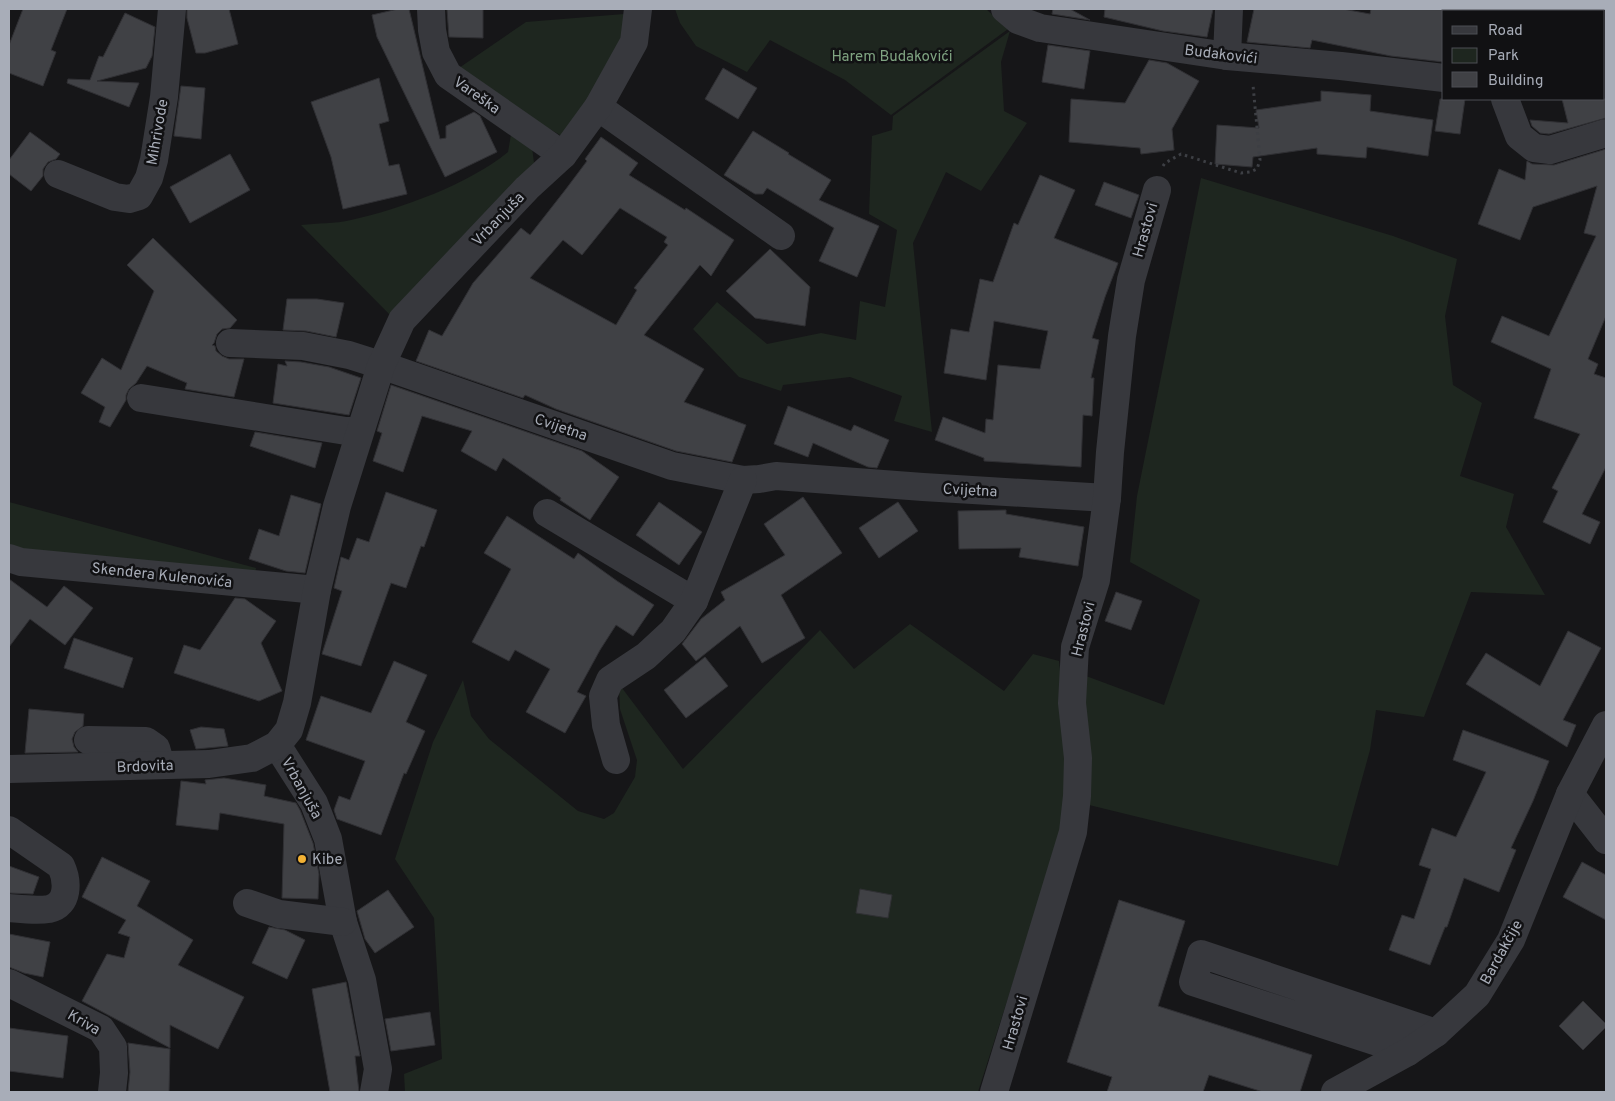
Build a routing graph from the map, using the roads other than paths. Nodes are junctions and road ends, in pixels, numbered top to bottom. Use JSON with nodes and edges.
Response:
{"nodes":[{"id":1,"x":172,"y":9,"type":"edge"},
{"id":2,"x":431,"y":9,"type":"edge"},
{"id":3,"x":638,"y":9,"type":"edge"},
{"id":4,"x":1005,"y":9,"type":"edge"},
{"id":5,"x":1229,"y":9,"type":"edge"},
{"id":6,"x":1239,"y":57,"type":"junction"},
{"id":7,"x":1442,"y":78,"type":"edge"},
{"id":8,"x":1505,"y":100,"type":"edge"},
{"id":9,"x":598,"y":107,"type":"junction"},
{"id":10,"x":1606,"y":132,"type":"edge"},
{"id":11,"x":563,"y":155,"type":"junction"},
{"id":12,"x":58,"y":174,"type":"dead end"},
{"id":13,"x":1157,"y":190,"type":"road end"},
{"id":14,"x":781,"y":236,"type":"dead end"},
{"id":15,"x":230,"y":343,"type":"dead end"},
{"id":16,"x":381,"y":366,"type":"junction"},
{"id":17,"x":141,"y":398,"type":"dead end"},
{"id":18,"x":359,"y":431,"type":"junction"},
{"id":19,"x":743,"y":480,"type":"junction"},
{"id":20,"x":1107,"y":498,"type":"junction"},
{"id":21,"x":547,"y":513,"type":"dead end"},
{"id":22,"x":9,"y":558,"type":"edge"},
{"id":23,"x":317,"y":590,"type":"junction"},
{"id":24,"x":694,"y":601,"type":"junction"},
{"id":25,"x":1606,"y":725,"type":"edge"},
{"id":26,"x":88,"y":740,"type":"dead end"},
{"id":27,"x":277,"y":744,"type":"junction"},
{"id":28,"x":616,"y":760,"type":"dead end"},
{"id":29,"x":160,"y":766,"type":"junction"},
{"id":30,"x":9,"y":769,"type":"edge"},
{"id":31,"x":1570,"y":794,"type":"junction"},
{"id":32,"x":9,"y":830,"type":"edge"},
{"id":33,"x":1606,"y":840,"type":"edge"},
{"id":34,"x":247,"y":903,"type":"dead end"},
{"id":35,"x":9,"y":908,"type":"edge"},
{"id":36,"x":343,"y":922,"type":"junction"},
{"id":37,"x":9,"y":983,"type":"edge"},
{"id":38,"x":1436,"y":1033,"type":"junction"},
{"id":39,"x":1408,"y":1052,"type":"junction"},
{"id":40,"x":112,"y":1092,"type":"edge"},
{"id":41,"x":374,"y":1092,"type":"edge"},
{"id":42,"x":994,"y":1092,"type":"edge"},
{"id":43,"x":1335,"y":1092,"type":"edge"}],
"edges":[{"from":1,"to":12,"type":"street","name":"Mihrivode"},
{"from":2,"to":11,"type":"street","name":"Vareška"},
{"from":3,"to":9,"type":"street","name":"Vrbanjuša"},
{"from":4,"to":6,"type":"street","name":"Budakovići"},
{"from":5,"to":6,"type":"street"},
{"from":6,"to":7,"type":"street","name":"Budakovići"},
{"from":8,"to":10,"type":"street"},
{"from":9,"to":11,"type":"street","name":"Vrbanjuša"},
{"from":9,"to":14,"type":"street"},
{"from":11,"to":16,"type":"street","name":"Vrbanjuša"},
{"from":13,"to":20,"type":"street","name":"Hrastovi"},
{"from":15,"to":16,"type":"street","name":"Cvijetna"},
{"from":16,"to":18,"type":"street","name":"Vrbanjuša"},
{"from":16,"to":19,"type":"street","name":"Cvijetna"},
{"from":17,"to":18,"type":"street"},
{"from":18,"to":23,"type":"street","name":"Vrbanjuša"},
{"from":19,"to":20,"type":"street","name":"Cvijetna"},
{"from":19,"to":24,"type":"street"},
{"from":20,"to":42,"type":"street","name":"Hrastovi"},
{"from":21,"to":24,"type":"street"},
{"from":22,"to":23,"type":"street","name":"Skendera Kulenovića"},
{"from":23,"to":27,"type":"street","name":"Vrbanjuša"},
{"from":24,"to":28,"type":"street"},
{"from":25,"to":31,"type":"street","name":"Bardakčije"},
{"from":26,"to":29,"type":"street"},
{"from":27,"to":29,"type":"street","name":"Brdovita"},
{"from":27,"to":36,"type":"street","name":"Vrbanjuša"},
{"from":29,"to":30,"type":"street","name":"Brdovita"},
{"from":31,"to":33,"type":"street"},
{"from":31,"to":38,"type":"street","name":"Bardakčije"},
{"from":32,"to":35,"type":"street"},
{"from":34,"to":36,"type":"street"},
{"from":36,"to":41,"type":"street","name":"Vrbanjuša"},
{"from":37,"to":40,"type":"street","name":"Kriva"},
{"from":38,"to":39,"type":"street","name":"Bardakčije"},
{"from":38,"to":39,"type":"street"},
{"from":39,"to":43,"type":"street","name":"Bardakčije"}]}
